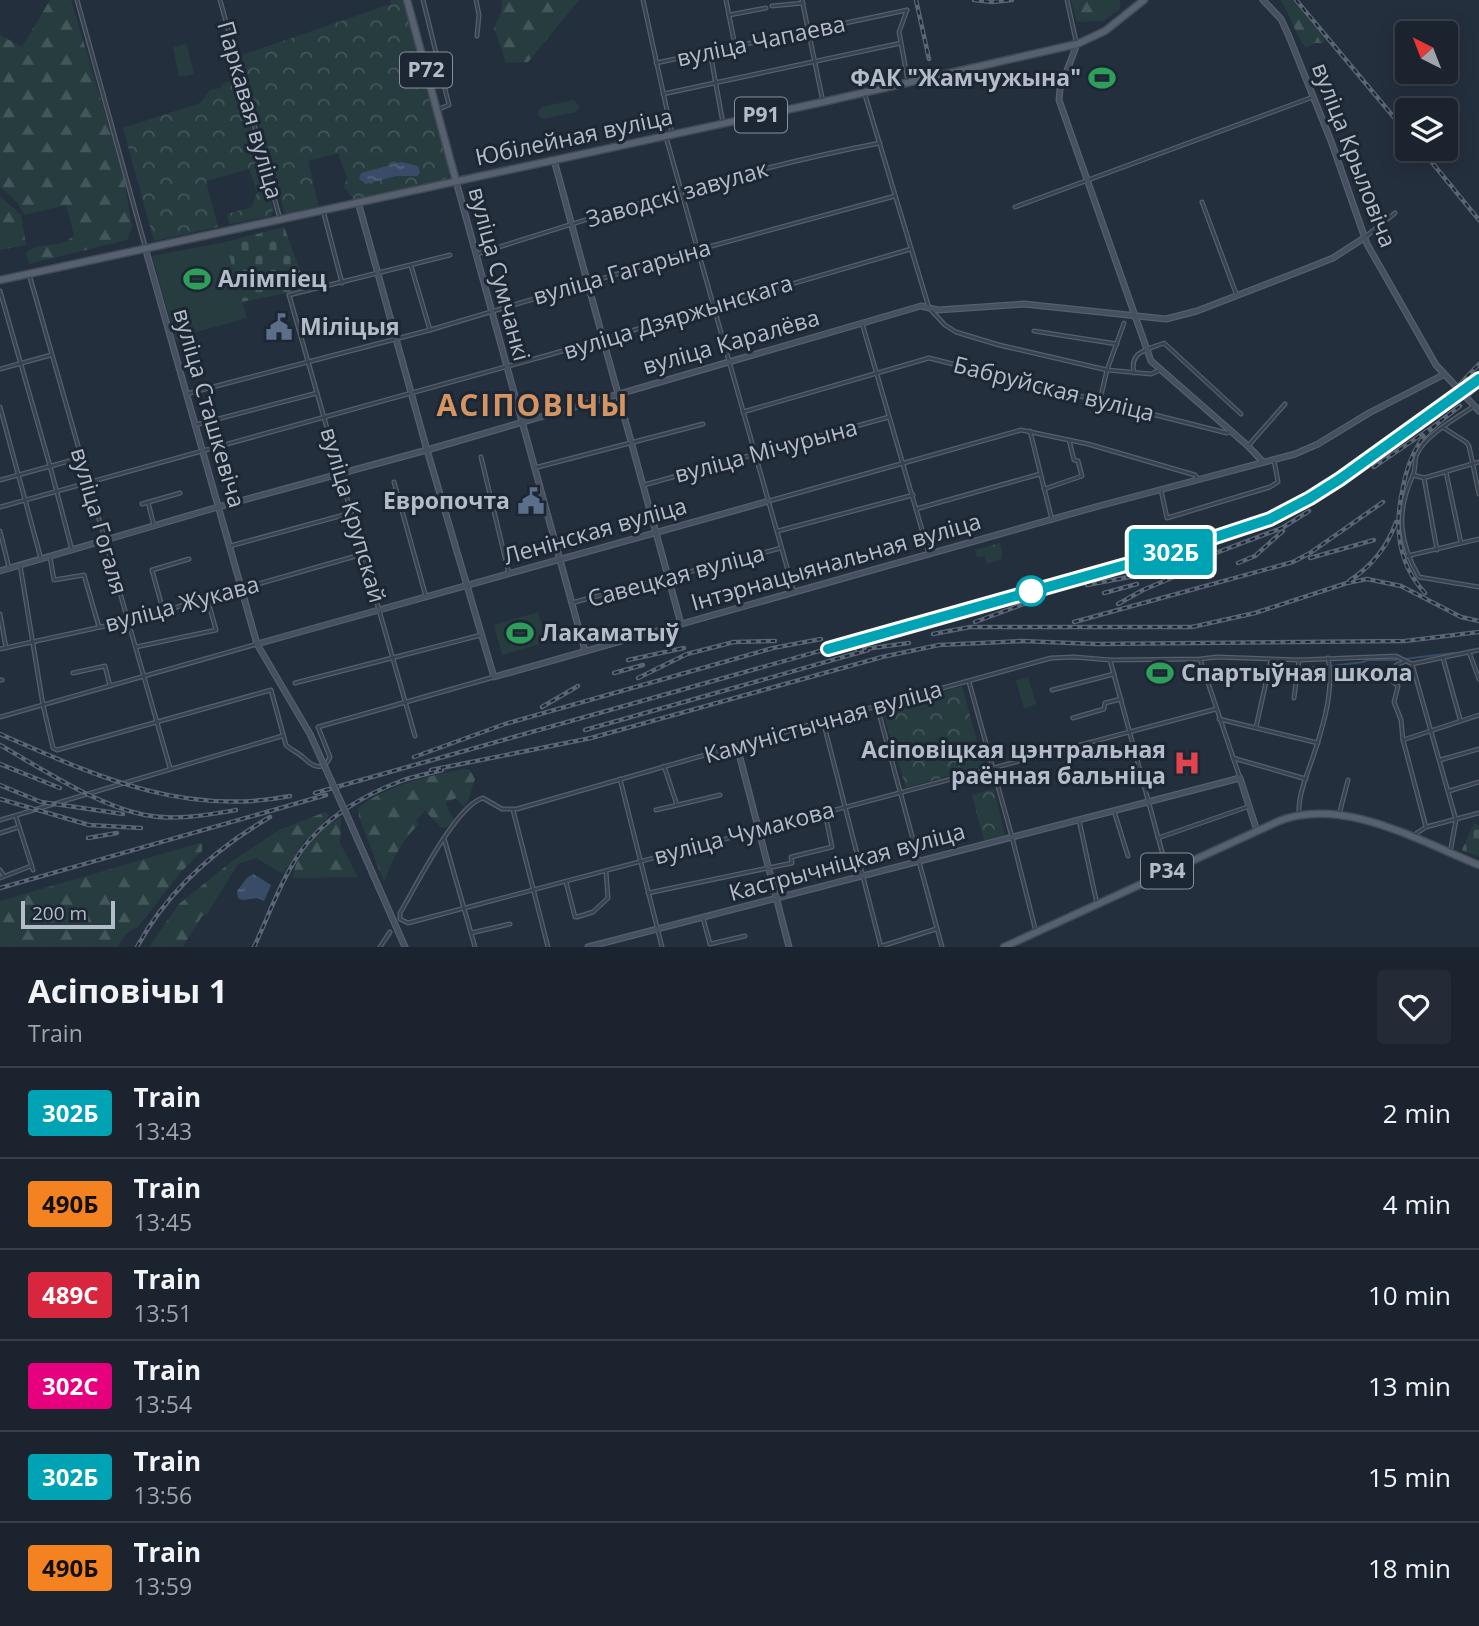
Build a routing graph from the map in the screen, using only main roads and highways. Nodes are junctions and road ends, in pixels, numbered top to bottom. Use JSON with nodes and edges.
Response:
{"nodes":[{"id":1,"x":407,"y":0,"type":"edge"},
{"id":2,"x":1144,"y":0,"type":"edge"},
{"id":3,"x":456,"y":181,"type":"junction"},
{"id":4,"x":0,"y":280,"type":"edge"},
{"id":5,"x":1479,"y":865,"type":"edge"},
{"id":6,"x":1004,"y":947,"type":"edge"}],
"edges":[{"from":1,"to":3,"type":"main road","name":"вуліца Сумчанкі","number":"Р72"},
{"from":2,"to":3,"type":"main road","name":"Юбілейная вуліца","number":"Р91"},
{"from":3,"to":4,"type":"main road","name":"Юбілейная вуліца","number":"Р91"},
{"from":5,"to":6,"type":"main road","number":"Р34"}]}
